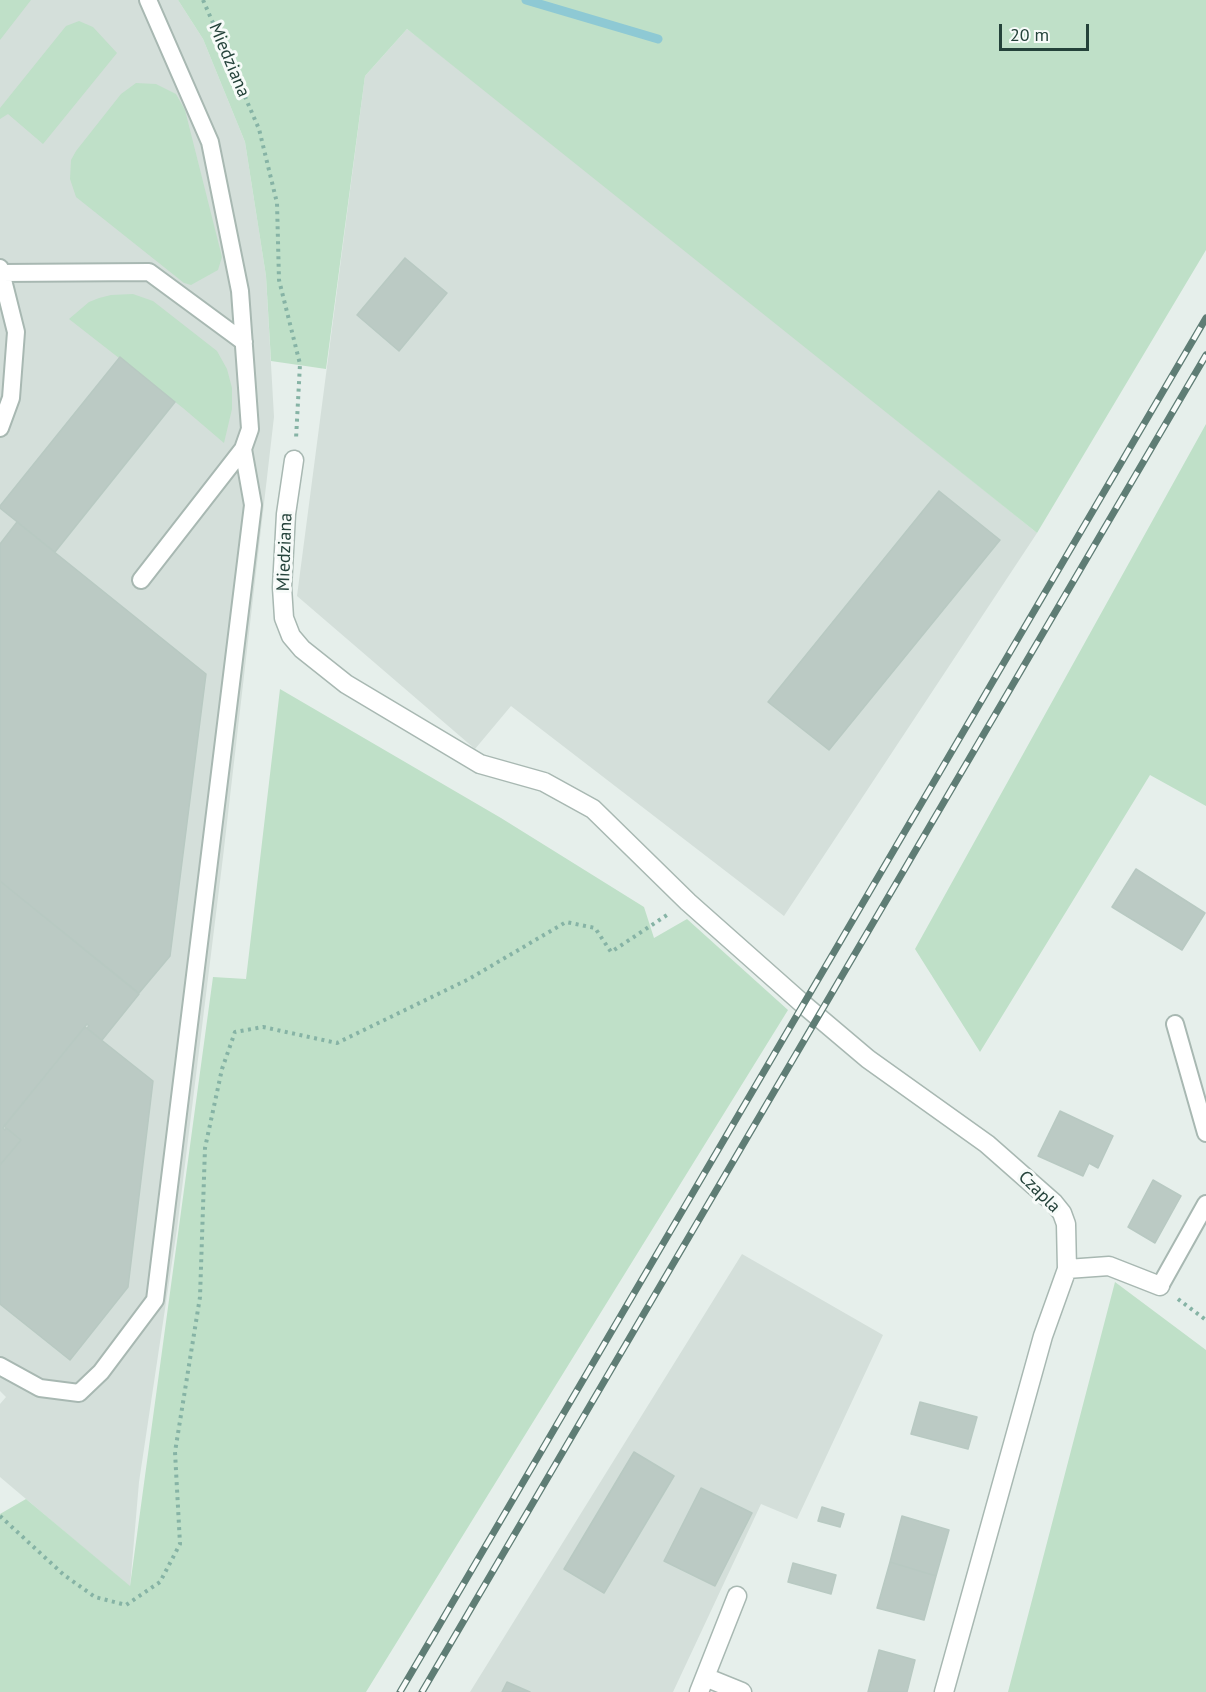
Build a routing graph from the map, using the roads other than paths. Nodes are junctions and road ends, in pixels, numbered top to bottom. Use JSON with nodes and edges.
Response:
{"nodes":[{"id":1,"x":148,"y":0,"type":"edge"},
{"id":2,"x":1,"y":271,"type":"edge"},
{"id":3,"x":244,"y":342,"type":"junction"},
{"id":4,"x":0,"y":428,"type":"edge"},
{"id":5,"x":243,"y":449,"type":"junction"},
{"id":6,"x":294,"y":460,"type":"road end"},
{"id":7,"x":141,"y":580,"type":"dead end"},
{"id":8,"x":688,"y":902,"type":"joint"},
{"id":9,"x":1175,"y":1024,"type":"dead end"},
{"id":10,"x":1206,"y":1133,"type":"edge"},
{"id":11,"x":1206,"y":1204,"type":"edge"},
{"id":12,"x":1067,"y":1269,"type":"junction"},
{"id":13,"x":1160,"y":1286,"type":"joint"},
{"id":14,"x":0,"y":1366,"type":"edge"},
{"id":15,"x":737,"y":1596,"type":"dead end"},
{"id":16,"x":702,"y":1685,"type":"edge"},
{"id":17,"x":742,"y":1692,"type":"edge"},
{"id":18,"x":945,"y":1692,"type":"edge"}],
"edges":[{"from":1,"to":3,"type":"lane"},
{"from":2,"to":3,"type":"lane"},
{"from":2,"to":4,"type":"lane"},
{"from":3,"to":5,"type":"lane"},
{"from":5,"to":7,"type":"lane"},
{"from":5,"to":14,"type":"lane"},
{"from":6,"to":8,"type":"street","name":"Miedziana"},
{"from":8,"to":12,"type":"street","name":"Czapla"},
{"from":9,"to":10,"type":"lane"},
{"from":11,"to":13,"type":"lane"},
{"from":12,"to":13,"type":"street"},
{"from":12,"to":18,"type":"street","name":"Czapla"},
{"from":15,"to":16,"type":"street"},
{"from":16,"to":17,"type":"street"}]}
